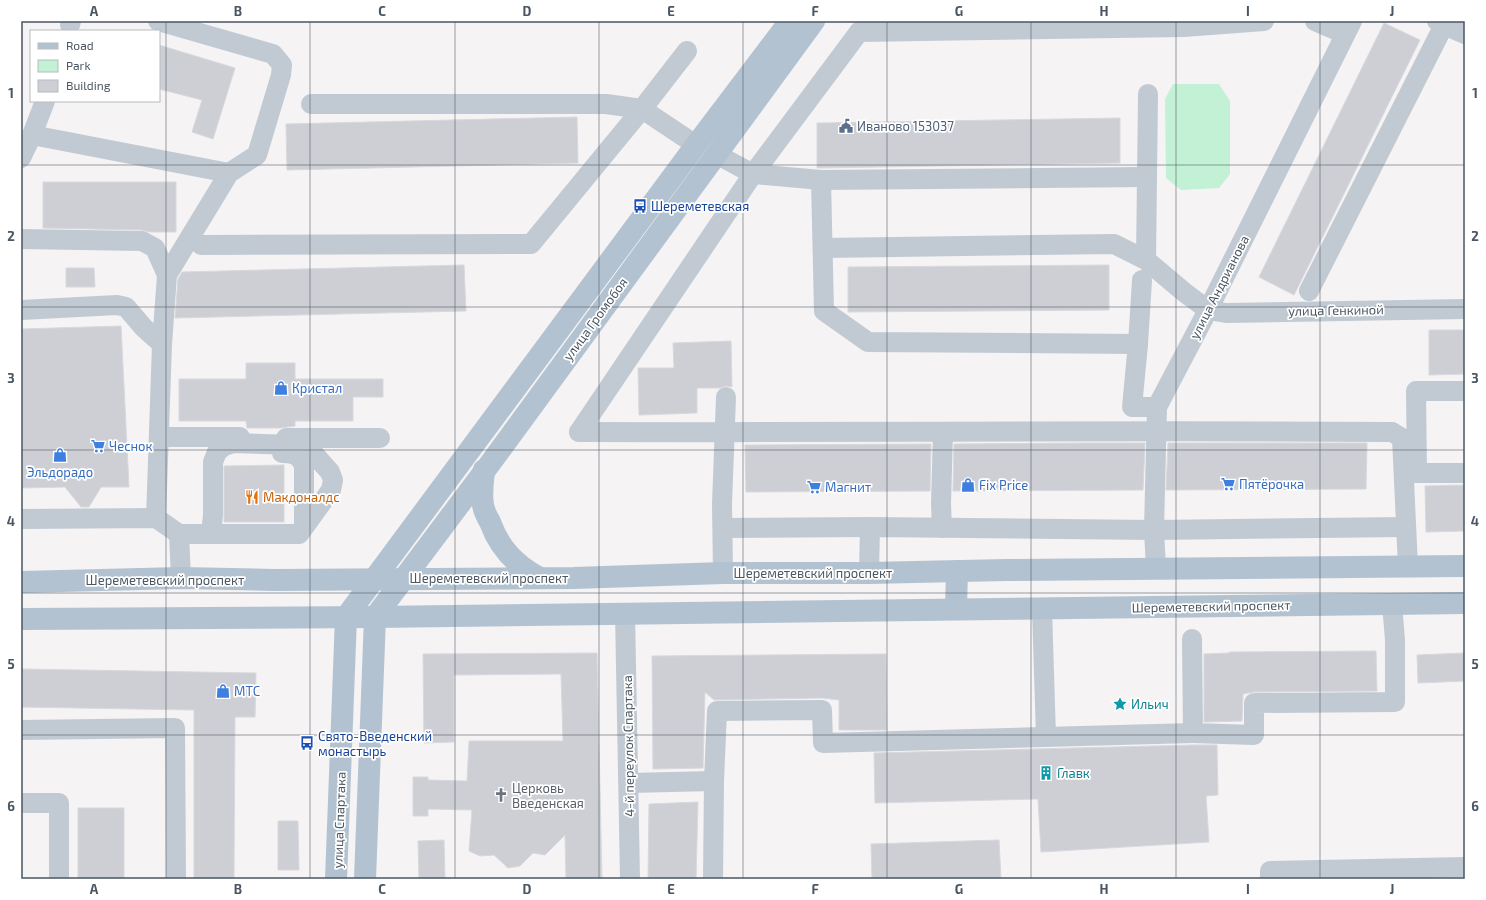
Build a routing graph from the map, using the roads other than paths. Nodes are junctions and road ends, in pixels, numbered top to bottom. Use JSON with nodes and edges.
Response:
{"nodes":[{"id":1,"x":158,"y":21,"type":"edge"},
{"id":2,"x":790,"y":21,"type":"edge"},
{"id":3,"x":814,"y":21,"type":"edge"},
{"id":4,"x":1264,"y":21,"type":"edge"},
{"id":5,"x":1315,"y":21,"type":"edge"},
{"id":6,"x":1441,"y":23,"type":"edge"},
{"id":7,"x":855,"y":26,"type":"edge"},
{"id":8,"x":1349,"y":27,"type":"edge"},
{"id":9,"x":1465,"y":34,"type":"edge"},
{"id":10,"x":687,"y":51,"type":"dead end"},
{"id":11,"x":1148,"y":94,"type":"dead end"},
{"id":12,"x":45,"y":102,"type":"edge"},
{"id":13,"x":311,"y":104,"type":"dead end"},
{"id":14,"x":642,"y":110,"type":"junction"},
{"id":15,"x":32,"y":135,"type":"junction"},
{"id":16,"x":696,"y":145,"type":"junction"},
{"id":17,"x":716,"y":154,"type":"junction"},
{"id":18,"x":21,"y":158,"type":"edge"},
{"id":19,"x":229,"y":174,"type":"junction"},
{"id":20,"x":753,"y":174,"type":"junction"},
{"id":21,"x":1146,"y":177,"type":"junction"},
{"id":22,"x":821,"y":180,"type":"junction"},
{"id":23,"x":21,"y":239,"type":"edge"},
{"id":24,"x":201,"y":246,"type":"dead end"},
{"id":25,"x":823,"y":248,"type":"junction"},
{"id":26,"x":1146,"y":260,"type":"junction"},
{"id":27,"x":167,"y":275,"type":"junction"},
{"id":28,"x":1142,"y":280,"type":"dead end"},
{"id":29,"x":1309,"y":291,"type":"dead end"},
{"id":30,"x":1465,"y":309,"type":"edge"},
{"id":31,"x":21,"y":310,"type":"edge"},
{"id":32,"x":1208,"y":310,"type":"junction"},
{"id":33,"x":162,"y":344,"type":"junction"},
{"id":34,"x":1138,"y":344,"type":"junction"},
{"id":35,"x":1465,"y":391,"type":"edge"},
{"id":36,"x":726,"y":397,"type":"dead end"},
{"id":37,"x":1157,"y":407,"type":"junction"},
{"id":38,"x":1156,"y":431,"type":"junction"},
{"id":39,"x":943,"y":432,"type":"junction"},
{"id":40,"x":725,"y":433,"type":"junction"},
{"id":41,"x":159,"y":437,"type":"junction"},
{"id":42,"x":380,"y":438,"type":"dead end"},
{"id":43,"x":484,"y":470,"type":"junction"},
{"id":44,"x":1411,"y":473,"type":"junction"},
{"id":45,"x":1465,"y":473,"type":"edge"},
{"id":46,"x":156,"y":518,"type":"junction"},
{"id":47,"x":21,"y":519,"type":"edge"},
{"id":48,"x":304,"y":527,"type":"junction"},
{"id":49,"x":870,"y":527,"type":"junction"},
{"id":50,"x":1406,"y":527,"type":"junction"},
{"id":51,"x":723,"y":528,"type":"junction"},
{"id":52,"x":942,"y":528,"type":"junction"},
{"id":53,"x":1154,"y":530,"type":"junction"},
{"id":54,"x":179,"y":534,"type":"junction"},
{"id":55,"x":212,"y":534,"type":"junction"},
{"id":56,"x":1465,"y":566,"type":"edge"},
{"id":57,"x":1408,"y":567,"type":"junction"},
{"id":58,"x":1156,"y":569,"type":"junction"},
{"id":59,"x":957,"y":570,"type":"junction"},
{"id":60,"x":723,"y":573,"type":"junction"},
{"id":61,"x":869,"y":573,"type":"junction"},
{"id":62,"x":538,"y":577,"type":"junction"},
{"id":63,"x":180,"y":578,"type":"junction"},
{"id":64,"x":405,"y":578,"type":"junction"},
{"id":65,"x":375,"y":579,"type":"junction"},
{"id":66,"x":21,"y":582,"type":"edge"},
{"id":67,"x":1392,"y":604,"type":"junction"},
{"id":68,"x":1465,"y":604,"type":"edge"},
{"id":69,"x":1042,"y":608,"type":"junction"},
{"id":70,"x":956,"y":609,"type":"junction"},
{"id":71,"x":625,"y":613,"type":"junction"},
{"id":72,"x":346,"y":617,"type":"junction"},
{"id":73,"x":375,"y":617,"type":"junction"},
{"id":74,"x":21,"y":619,"type":"edge"},
{"id":75,"x":1192,"y":639,"type":"dead end"},
{"id":76,"x":21,"y":730,"type":"edge"},
{"id":77,"x":1193,"y":733,"type":"junction"},
{"id":78,"x":1046,"y":737,"type":"junction"},
{"id":79,"x":714,"y":781,"type":"junction"},
{"id":80,"x":629,"y":783,"type":"junction"},
{"id":81,"x":21,"y":803,"type":"edge"},
{"id":82,"x":1465,"y":867,"type":"edge"},
{"id":83,"x":59,"y":879,"type":"edge"},
{"id":84,"x":176,"y":879,"type":"edge"},
{"id":85,"x":336,"y":879,"type":"edge"},
{"id":86,"x":365,"y":879,"type":"edge"},
{"id":87,"x":630,"y":879,"type":"edge"},
{"id":88,"x":713,"y":879,"type":"edge"},
{"id":89,"x":1270,"y":879,"type":"edge"}],
"edges":[{"from":1,"to":19,"type":"street"},
{"from":2,"to":16,"type":"main road","name":"улица Громобоя"},
{"from":3,"to":17,"type":"main road","name":"улица Громобоя"},
{"from":4,"to":7,"type":"street"},
{"from":5,"to":8,"type":"street"},
{"from":6,"to":9,"type":"street"},
{"from":6,"to":29,"type":"street"},
{"from":7,"to":20,"type":"street"},
{"from":8,"to":32,"type":"street","name":"улица Андрианова"},
{"from":10,"to":14,"type":"street"},
{"from":11,"to":21,"type":"street"},
{"from":12,"to":15,"type":"street"},
{"from":13,"to":14,"type":"street"},
{"from":14,"to":16,"type":"street"},
{"from":14,"to":24,"type":"street"},
{"from":15,"to":18,"type":"street"},
{"from":15,"to":19,"type":"street"},
{"from":16,"to":65,"type":"main road","name":"улица Громобоя"},
{"from":17,"to":20,"type":"street"},
{"from":17,"to":43,"type":"main road","name":"улица Громобоя"},
{"from":19,"to":27,"type":"street"},
{"from":20,"to":22,"type":"street"},
{"from":20,"to":40,"type":"street"},
{"from":21,"to":22,"type":"street"},
{"from":21,"to":26,"type":"street"},
{"from":22,"to":25,"type":"street"},
{"from":23,"to":27,"type":"street"},
{"from":25,"to":26,"type":"street"},
{"from":25,"to":34,"type":"street"},
{"from":26,"to":32,"type":"street"},
{"from":27,"to":33,"type":"street"},
{"from":28,"to":34,"type":"street"},
{"from":30,"to":32,"type":"street","name":"улица Генкиной"},
{"from":31,"to":33,"type":"street"},
{"from":32,"to":37,"type":"street","name":"улица Андрианова"},
{"from":33,"to":41,"type":"street"},
{"from":34,"to":37,"type":"street"},
{"from":35,"to":44,"type":"street"},
{"from":36,"to":40,"type":"street"},
{"from":37,"to":38,"type":"street","name":"улица Андрианова"},
{"from":38,"to":39,"type":"street"},
{"from":38,"to":44,"type":"street"},
{"from":38,"to":53,"type":"street","name":"улица Андрианова"},
{"from":39,"to":40,"type":"street"},
{"from":39,"to":52,"type":"street"},
{"from":40,"to":51,"type":"street"},
{"from":41,"to":42,"type":"street"},
{"from":41,"to":46,"type":"street"},
{"from":43,"to":62,"type":"main road"},
{"from":43,"to":64,"type":"main road","name":"улица Громобоя"},
{"from":44,"to":45,"type":"street"},
{"from":44,"to":50,"type":"street"},
{"from":46,"to":47,"type":"street"},
{"from":46,"to":54,"type":"street"},
{"from":48,"to":55,"type":"street"},
{"from":48,"to":55,"type":"street"},
{"from":48,"to":55,"type":"street"},
{"from":49,"to":51,"type":"street"},
{"from":49,"to":52,"type":"street"},
{"from":49,"to":61,"type":"street"},
{"from":50,"to":53,"type":"street"},
{"from":50,"to":57,"type":"street"},
{"from":51,"to":60,"type":"street"},
{"from":52,"to":53,"type":"street"},
{"from":53,"to":58,"type":"street","name":"улица Андрианова"},
{"from":54,"to":55,"type":"street"},
{"from":54,"to":63,"type":"street"},
{"from":56,"to":57,"type":"main road","name":"Шереметевский проспект"},
{"from":57,"to":58,"type":"main road","name":"Шереметевский проспект"},
{"from":58,"to":59,"type":"main road","name":"Шереметевский проспект"},
{"from":59,"to":61,"type":"main road","name":"Шереметевский проспект"},
{"from":59,"to":70,"type":"main road"},
{"from":60,"to":61,"type":"main road","name":"Шереметевский проспект"},
{"from":60,"to":62,"type":"main road","name":"Шереметевский проспект"},
{"from":62,"to":64,"type":"main road","name":"Шереметевский проспект"},
{"from":63,"to":65,"type":"main road","name":"Шереметевский проспект"},
{"from":63,"to":66,"type":"main road","name":"Шереметевский проспект"},
{"from":64,"to":65,"type":"main road","name":"Шереметевский проспект"},
{"from":64,"to":73,"type":"main road","name":"улица Громобоя"},
{"from":65,"to":72,"type":"main road"},
{"from":67,"to":68,"type":"main road","name":"Шереметевский проспект"},
{"from":67,"to":69,"type":"main road","name":"Шереметевский проспект"},
{"from":67,"to":77,"type":"street"},
{"from":69,"to":70,"type":"main road","name":"Шереметевский проспект"},
{"from":69,"to":78,"type":"street"},
{"from":70,"to":71,"type":"main road","name":"Шереметевский проспект"},
{"from":71,"to":73,"type":"main road","name":"Шереметевский проспект"},
{"from":71,"to":80,"type":"street","name":"4-й переулок Спартака"},
{"from":72,"to":73,"type":"main road","name":"Шереметевский проспект"},
{"from":72,"to":74,"type":"main road","name":"Шереметевский проспект"},
{"from":72,"to":85,"type":"main road","name":"улица Спартака"},
{"from":73,"to":86,"type":"main road"},
{"from":75,"to":77,"type":"street"},
{"from":76,"to":84,"type":"street"},
{"from":77,"to":78,"type":"street"},
{"from":78,"to":79,"type":"street"},
{"from":79,"to":80,"type":"street"},
{"from":79,"to":88,"type":"street"},
{"from":80,"to":87,"type":"street","name":"4-й переулок Спартака"},
{"from":81,"to":83,"type":"street"},
{"from":82,"to":89,"type":"street"}]}
